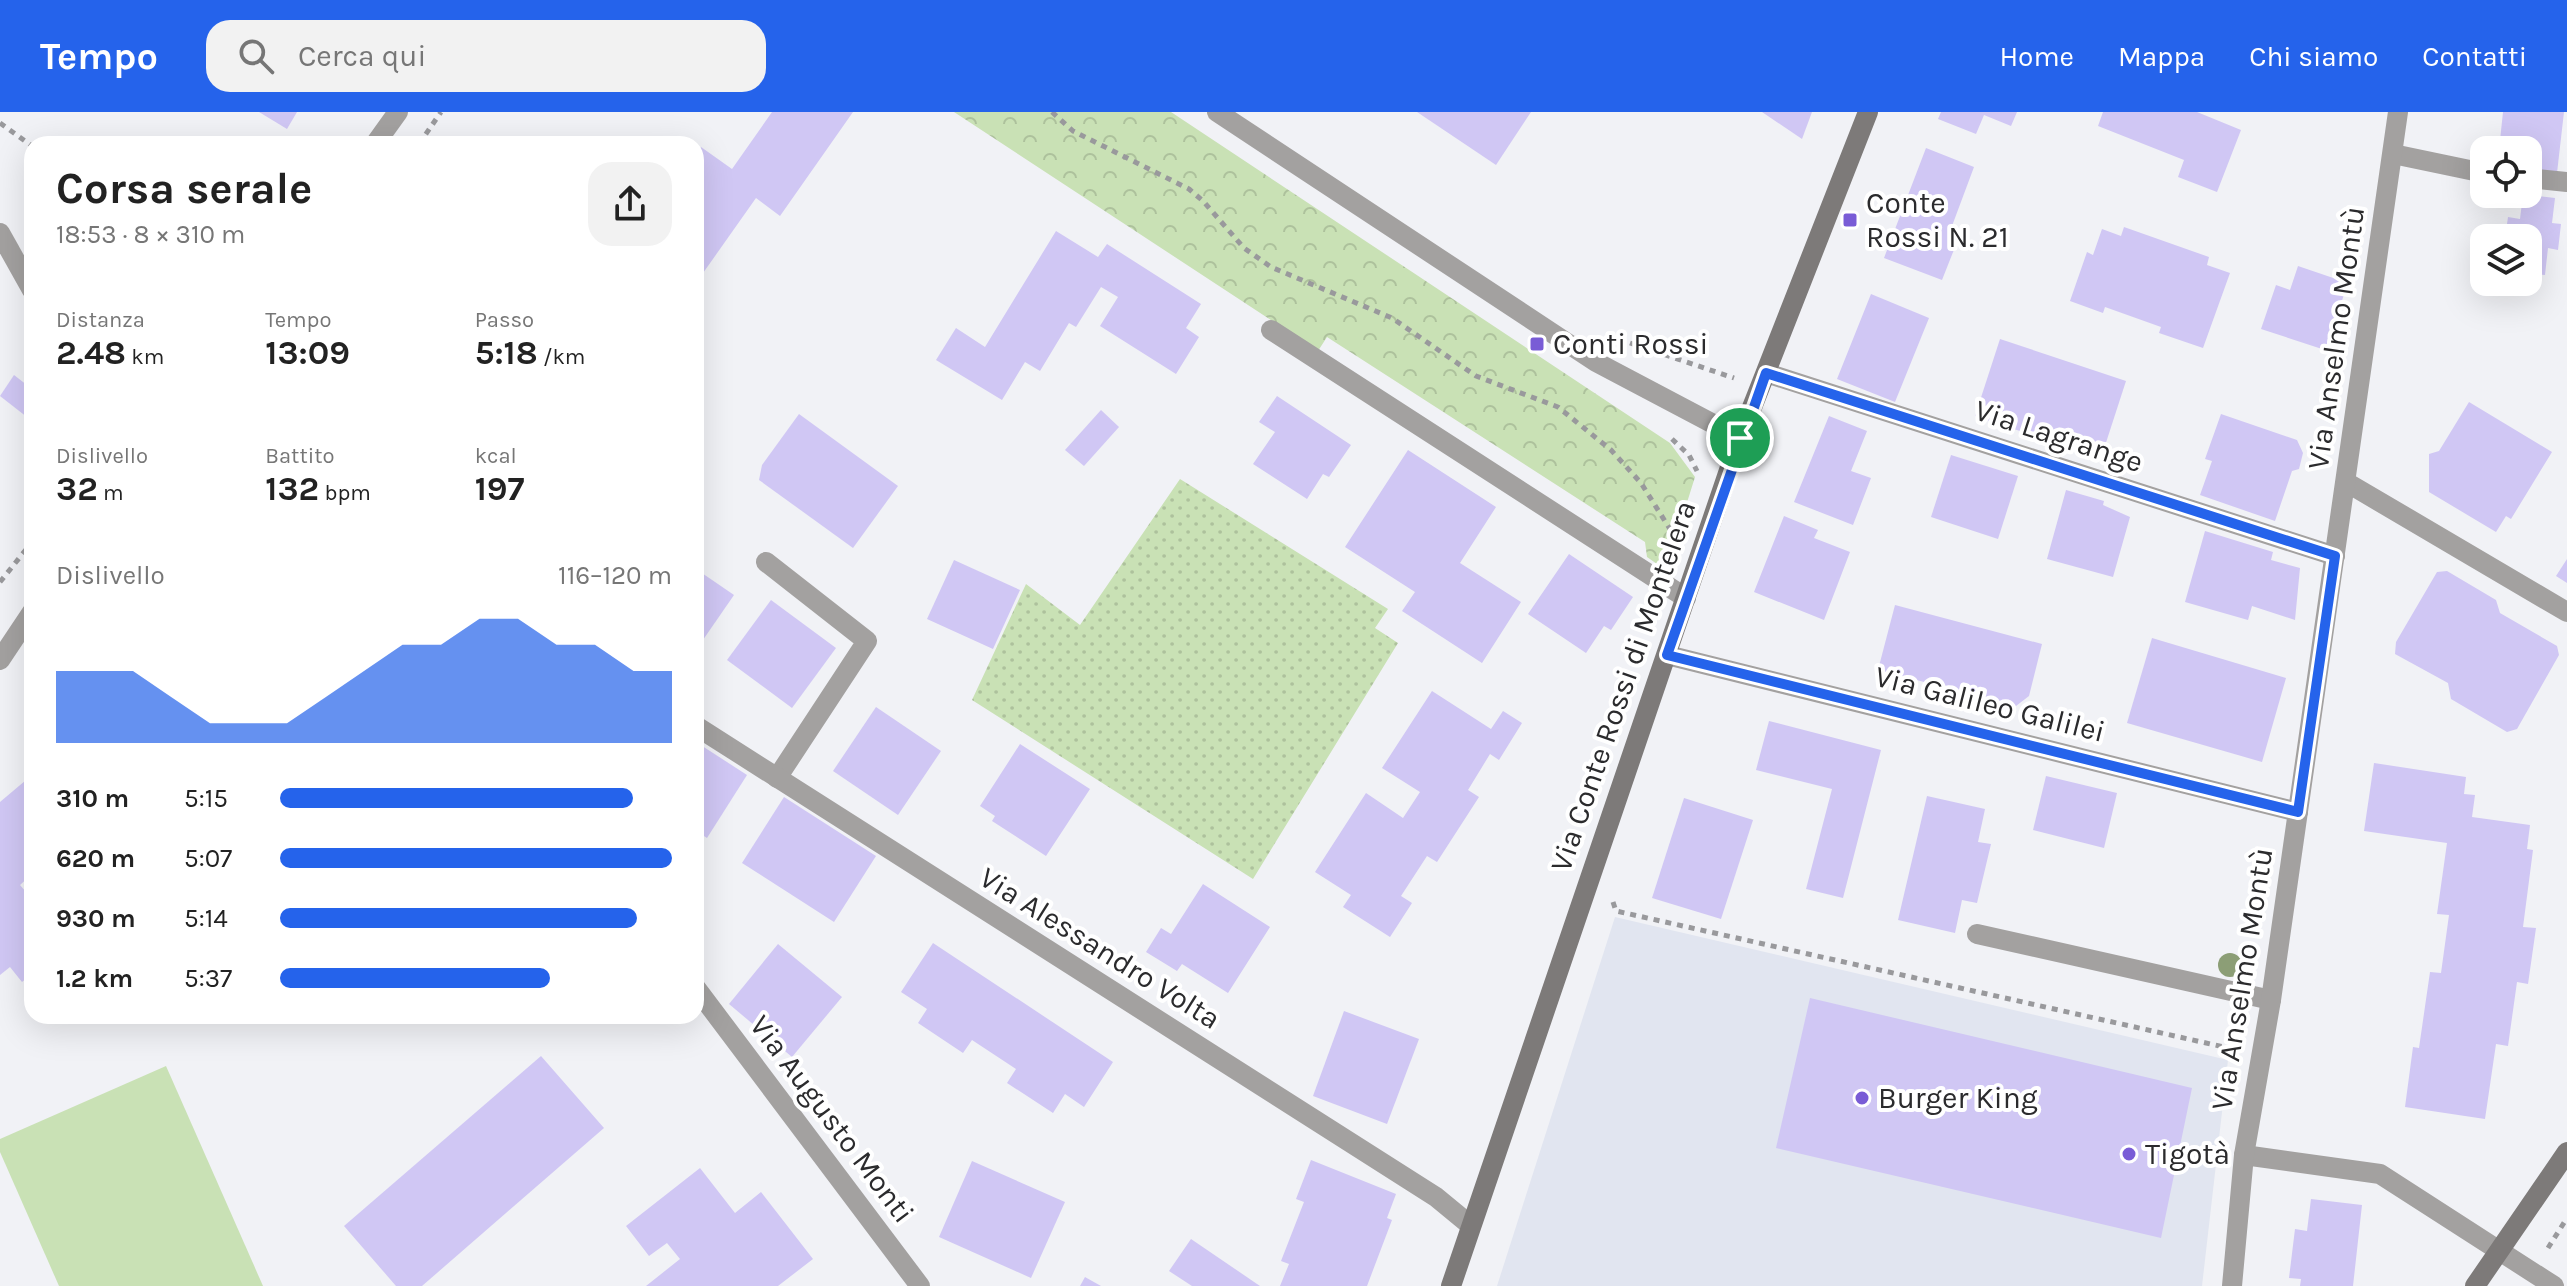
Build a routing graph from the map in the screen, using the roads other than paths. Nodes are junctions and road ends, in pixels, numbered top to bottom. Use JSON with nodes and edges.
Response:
{"nodes":[{"id":1,"x":398,"y":112,"type":"edge"},
{"id":2,"x":1217,"y":112,"type":"edge"},
{"id":3,"x":1868,"y":112,"type":"edge"},
{"id":4,"x":2398,"y":112,"type":"edge"},
{"id":5,"x":381,"y":136,"type":"edge"},
{"id":6,"x":2393,"y":154,"type":"junction"},
{"id":7,"x":2470,"y":170,"type":"edge"},
{"id":8,"x":2542,"y":179,"type":"edge"},
{"id":9,"x":2567,"y":182,"type":"edge"},
{"id":10,"x":0,"y":233,"type":"edge"},
{"id":11,"x":24,"y":276,"type":"edge"},
{"id":12,"x":1271,"y":330,"type":"dead end"},
{"id":13,"x":1766,"y":373,"type":"junction"},
{"id":14,"x":1740,"y":438,"type":"junction"},
{"id":15,"x":2346,"y":482,"type":"junction"},
{"id":16,"x":2335,"y":556,"type":"junction"},
{"id":17,"x":766,"y":562,"type":"dead end"},
{"id":18,"x":1678,"y":593,"type":"junction"},
{"id":19,"x":2567,"y":612,"type":"edge"},
{"id":20,"x":24,"y":624,"type":"edge"},
{"id":21,"x":1667,"y":655,"type":"junction"},
{"id":22,"x":0,"y":660,"type":"edge"},
{"id":23,"x":704,"y":731,"type":"edge"},
{"id":24,"x":777,"y":778,"type":"junction"},
{"id":25,"x":2298,"y":812,"type":"junction"},
{"id":26,"x":1977,"y":934,"type":"dead end"},
{"id":27,"x":704,"y":999,"type":"edge"},
{"id":28,"x":2271,"y":1000,"type":"junction"},
{"id":29,"x":2567,"y":1152,"type":"edge"},
{"id":30,"x":2244,"y":1155,"type":"junction"},
{"id":31,"x":1470,"y":1225,"type":"junction"},
{"id":32,"x":2499,"y":1250,"type":"junction"},
{"id":33,"x":920,"y":1286,"type":"edge"},
{"id":34,"x":1451,"y":1286,"type":"edge"},
{"id":35,"x":2232,"y":1286,"type":"edge"},
{"id":36,"x":2475,"y":1286,"type":"edge"},
{"id":37,"x":2554,"y":1286,"type":"edge"}],
"edges":[{"from":1,"to":5,"type":"street"},
{"from":2,"to":14,"type":"street"},
{"from":3,"to":13,"type":"street","name":"Via Conte Rossi di Montelera"},
{"from":4,"to":6,"type":"street","name":"Via Anselmo Montù"},
{"from":6,"to":7,"type":"street"},
{"from":6,"to":15,"type":"street","name":"Via Anselmo Montù"},
{"from":8,"to":9,"type":"street"},
{"from":10,"to":11,"type":"street"},
{"from":12,"to":18,"type":"street"},
{"from":13,"to":14,"type":"street","name":"Via Conte Rossi di Montelera"},
{"from":13,"to":16,"type":"street","name":"Via Lagrange"},
{"from":14,"to":18,"type":"street","name":"Via Conte Rossi di Montelera"},
{"from":15,"to":16,"type":"street","name":"Via Anselmo Montù"},
{"from":15,"to":19,"type":"street"},
{"from":16,"to":25,"type":"street","name":"Via Anselmo Montù"},
{"from":17,"to":24,"type":"street"},
{"from":18,"to":21,"type":"street","name":"Via Conte Rossi di Montelera"},
{"from":20,"to":22,"type":"street"},
{"from":21,"to":25,"type":"street","name":"Via Galileo Galilei"},
{"from":21,"to":31,"type":"street","name":"Via Conte Rossi di Montelera"},
{"from":23,"to":24,"type":"street","name":"Via Alessandro Volta"},
{"from":24,"to":31,"type":"street","name":"Via Alessandro Volta"},
{"from":25,"to":28,"type":"street","name":"Via Anselmo Montù"},
{"from":26,"to":28,"type":"street"},
{"from":27,"to":33,"type":"street","name":"Via Augusto Monti"},
{"from":28,"to":30,"type":"street","name":"Via Anselmo Montù"},
{"from":29,"to":32,"type":"street"},
{"from":30,"to":32,"type":"street"},
{"from":30,"to":35,"type":"street","name":"Via Anselmo Montù"},
{"from":31,"to":34,"type":"street","name":"Via Conte Rossi di Montelera"},
{"from":32,"to":36,"type":"street"},
{"from":32,"to":37,"type":"street"}]}
